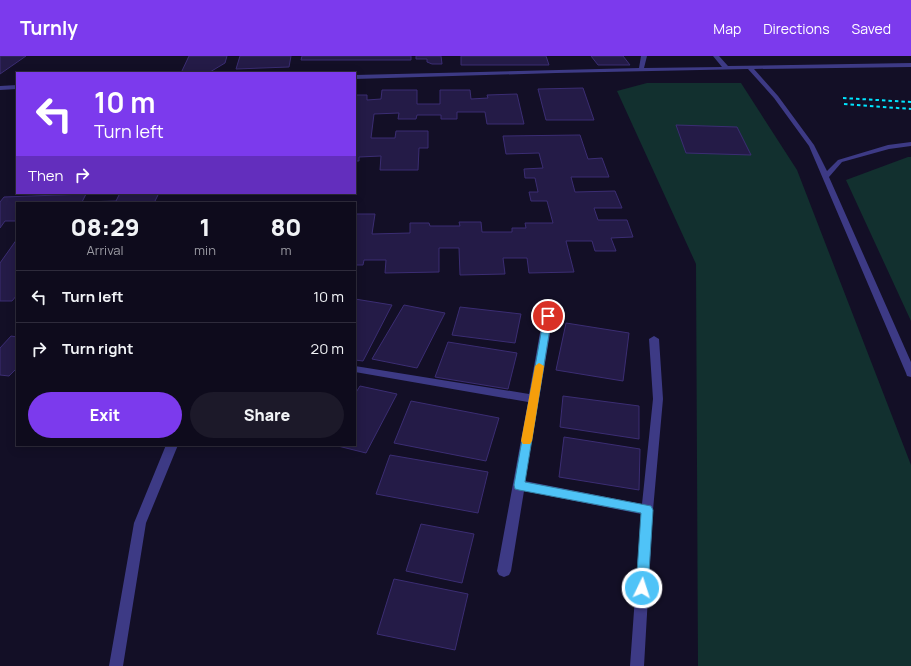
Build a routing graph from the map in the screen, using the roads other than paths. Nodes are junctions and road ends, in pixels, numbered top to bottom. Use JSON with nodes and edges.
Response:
{"nodes":[{"id":1,"x":644,"y":56,"type":"edge"},
{"id":2,"x":716,"y":56,"type":"edge"},
{"id":3,"x":911,"y":65,"type":"edge"},
{"id":4,"x":726,"y":68,"type":"junction"},
{"id":5,"x":750,"y":68,"type":"junction"},
{"id":6,"x":641,"y":70,"type":"junction"},
{"id":7,"x":356,"y":77,"type":"edge"},
{"id":8,"x":16,"y":87,"type":"edge"},
{"id":9,"x":0,"y":88,"type":"edge"},
{"id":10,"x":911,"y":144,"type":"edge"},
{"id":11,"x":826,"y":176,"type":"junction"},
{"id":12,"x":548,"y":316,"type":"dead end"},
{"id":13,"x":654,"y":340,"type":"dead end"},
{"id":14,"x":356,"y":368,"type":"edge"},
{"id":15,"x":911,"y":373,"type":"edge"},
{"id":16,"x":534,"y":399,"type":"junction"},
{"id":17,"x":172,"y":446,"type":"edge"},
{"id":18,"x":519,"y":485,"type":"junction"},
{"id":19,"x":647,"y":510,"type":"junction"},
{"id":20,"x":504,"y":571,"type":"dead end"},
{"id":21,"x":116,"y":666,"type":"edge"},
{"id":22,"x":637,"y":666,"type":"edge"}],
"edges":[{"from":1,"to":6,"type":"street"},
{"from":2,"to":4,"type":"street"},
{"from":3,"to":5,"type":"street"},
{"from":4,"to":5,"type":"street"},
{"from":4,"to":6,"type":"street"},
{"from":5,"to":11,"type":"street"},
{"from":6,"to":7,"type":"street"},
{"from":8,"to":9,"type":"street"},
{"from":10,"to":11,"type":"street"},
{"from":11,"to":15,"type":"street"},
{"from":12,"to":16,"type":"street"},
{"from":13,"to":19,"type":"street"},
{"from":14,"to":16,"type":"street"},
{"from":16,"to":18,"type":"street"},
{"from":17,"to":21,"type":"street"},
{"from":18,"to":19,"type":"street"},
{"from":18,"to":20,"type":"street"},
{"from":19,"to":22,"type":"street"}]}
